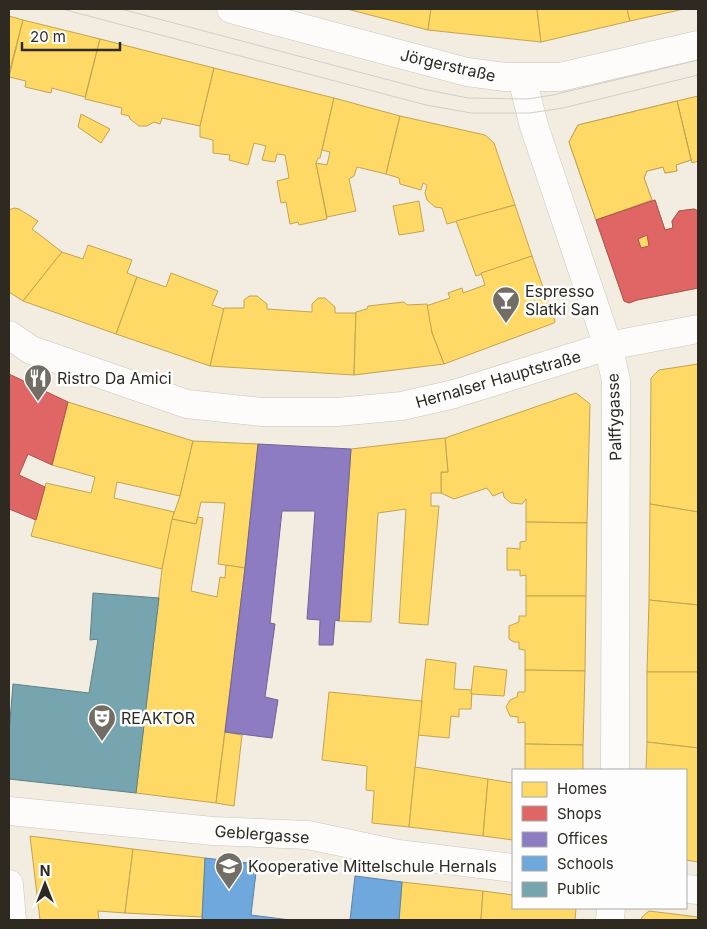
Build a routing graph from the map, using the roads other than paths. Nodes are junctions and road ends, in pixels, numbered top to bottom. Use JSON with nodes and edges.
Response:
{"nodes":[{"id":1,"x":231,"y":9,"type":"edge"},
{"id":2,"x":698,"y":45,"type":"edge"},
{"id":3,"x":522,"y":78,"type":"junction"},
{"id":4,"x":698,"y":328,"type":"edge"},
{"id":5,"x":9,"y":335,"type":"edge"},
{"id":6,"x":608,"y":346,"type":"junction"},
{"id":7,"x":615,"y":769,"type":"edge"},
{"id":8,"x":9,"y":811,"type":"edge"},
{"id":9,"x":512,"y":868,"type":"edge"},
{"id":10,"x":9,"y":884,"type":"edge"},
{"id":11,"x":12,"y":920,"type":"edge"}],
"edges":[{"from":1,"to":3,"type":"street","name":"Jörgerstraße"},
{"from":2,"to":3,"type":"street","name":"Jörgerstraße"},
{"from":3,"to":6,"type":"street","name":"Palffygasse"},
{"from":4,"to":6,"type":"street","name":"Hernalser Hauptstraße"},
{"from":5,"to":6,"type":"street","name":"Hernalser Hauptstraße"},
{"from":6,"to":7,"type":"street","name":"Palffygasse"},
{"from":8,"to":9,"type":"street","name":"Geblergasse"},
{"from":10,"to":11,"type":"street"}]}
